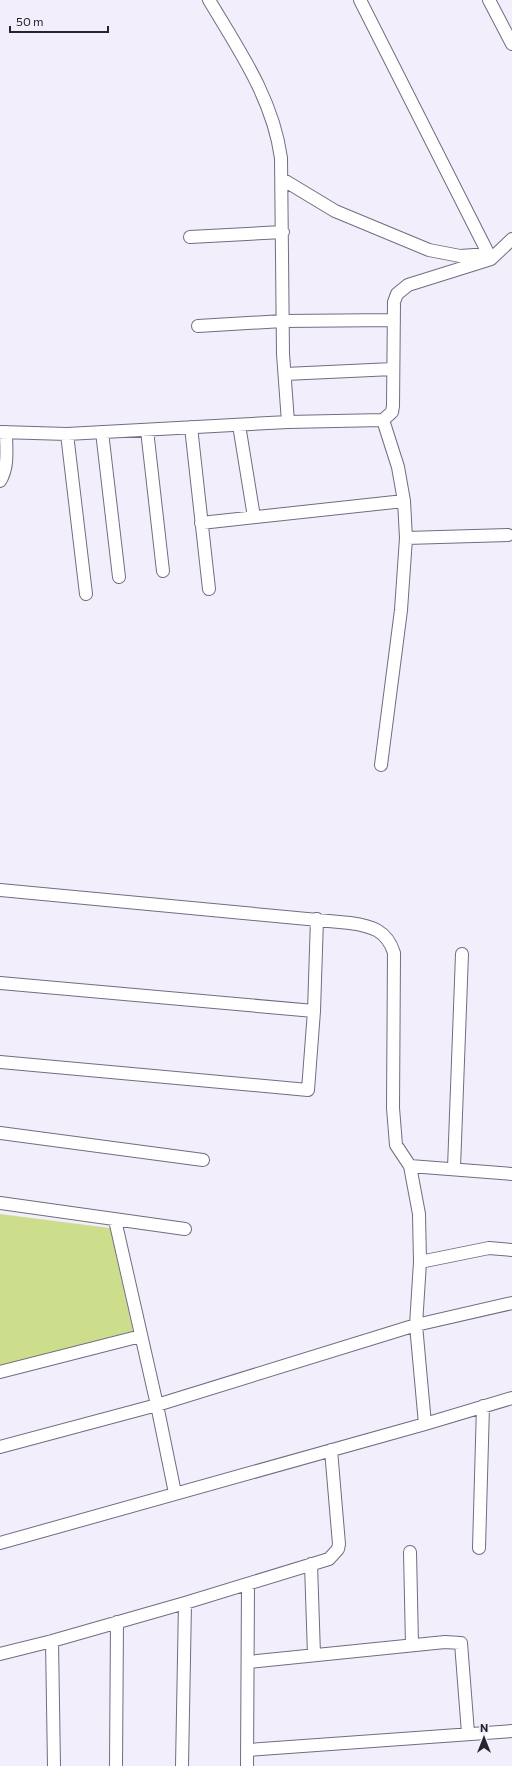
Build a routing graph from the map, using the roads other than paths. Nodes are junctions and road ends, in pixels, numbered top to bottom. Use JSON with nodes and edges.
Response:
{"nodes":[{"id":1,"x":209,"y":0,"type":"edge"},
{"id":2,"x":360,"y":0,"type":"edge"},
{"id":3,"x":489,"y":0,"type":"edge"},
{"id":4,"x":512,"y":44,"type":"edge"},
{"id":5,"x":282,"y":179,"type":"junction"},
{"id":6,"x":283,"y":232,"type":"junction"},
{"id":7,"x":190,"y":237,"type":"dead end"},
{"id":8,"x":512,"y":239,"type":"edge"},
{"id":9,"x":490,"y":257,"type":"junction"},
{"id":10,"x":394,"y":320,"type":"junction"},
{"id":11,"x":283,"y":321,"type":"junction"},
{"id":12,"x":198,"y":326,"type":"dead end"},
{"id":13,"x":393,"y":369,"type":"junction"},
{"id":14,"x":285,"y":374,"type":"junction"},
{"id":15,"x":383,"y":420,"type":"junction"},
{"id":16,"x":288,"y":422,"type":"junction"},
{"id":17,"x":239,"y":425,"type":"junction"},
{"id":18,"x":191,"y":427,"type":"junction"},
{"id":19,"x":147,"y":430,"type":"junction"},
{"id":20,"x":3,"y":432,"type":"edge"},
{"id":21,"x":102,"y":432,"type":"junction"},
{"id":22,"x":67,"y":434,"type":"junction"},
{"id":23,"x":0,"y":481,"type":"edge"},
{"id":24,"x":404,"y":501,"type":"junction"},
{"id":25,"x":254,"y":518,"type":"junction"},
{"id":26,"x":201,"y":523,"type":"junction"},
{"id":27,"x":508,"y":535,"type":"dead end"},
{"id":28,"x":406,"y":538,"type":"junction"},
{"id":29,"x":163,"y":571,"type":"dead end"},
{"id":30,"x":119,"y":577,"type":"dead end"},
{"id":31,"x":209,"y":589,"type":"dead end"},
{"id":32,"x":86,"y":594,"type":"dead end"},
{"id":33,"x":381,"y":766,"type":"dead end"},
{"id":34,"x":0,"y":890,"type":"edge"},
{"id":35,"x":317,"y":919,"type":"junction"},
{"id":36,"x":462,"y":954,"type":"dead end"},
{"id":37,"x":0,"y":982,"type":"edge"},
{"id":38,"x":314,"y":1011,"type":"junction"},
{"id":39,"x":0,"y":1062,"type":"edge"},
{"id":40,"x":0,"y":1133,"type":"edge"},
{"id":41,"x":203,"y":1160,"type":"dead end"},
{"id":42,"x":410,"y":1166,"type":"junction"},
{"id":43,"x":454,"y":1168,"type":"junction"},
{"id":44,"x":512,"y":1174,"type":"edge"},
{"id":45,"x":0,"y":1203,"type":"edge"},
{"id":46,"x":115,"y":1220,"type":"junction"},
{"id":47,"x":185,"y":1229,"type":"dead end"},
{"id":48,"x":512,"y":1250,"type":"edge"},
{"id":49,"x":420,"y":1262,"type":"junction"},
{"id":50,"x":512,"y":1303,"type":"edge"},
{"id":51,"x":416,"y":1325,"type":"junction"},
{"id":52,"x":141,"y":1336,"type":"junction"},
{"id":53,"x":0,"y":1372,"type":"edge"},
{"id":54,"x":512,"y":1398,"type":"edge"},
{"id":55,"x":157,"y":1405,"type":"junction"},
{"id":56,"x":483,"y":1406,"type":"junction"},
{"id":57,"x":425,"y":1424,"type":"junction"},
{"id":58,"x":0,"y":1447,"type":"edge"},
{"id":59,"x":331,"y":1450,"type":"junction"},
{"id":60,"x":175,"y":1493,"type":"junction"},
{"id":61,"x":0,"y":1543,"type":"edge"},
{"id":62,"x":480,"y":1548,"type":"dead end"},
{"id":63,"x":410,"y":1552,"type":"dead end"},
{"id":64,"x":311,"y":1564,"type":"junction"},
{"id":65,"x":248,"y":1584,"type":"junction"},
{"id":66,"x":185,"y":1603,"type":"junction"},
{"id":67,"x":117,"y":1622,"type":"junction"},
{"id":68,"x":52,"y":1641,"type":"junction"},
{"id":69,"x":412,"y":1645,"type":"junction"},
{"id":70,"x":0,"y":1654,"type":"edge"},
{"id":71,"x":314,"y":1655,"type":"junction"},
{"id":72,"x":248,"y":1662,"type":"junction"},
{"id":73,"x":512,"y":1731,"type":"edge"},
{"id":74,"x":468,"y":1733,"type":"junction"},
{"id":75,"x":248,"y":1750,"type":"junction"},
{"id":76,"x":54,"y":1766,"type":"edge"},
{"id":77,"x":116,"y":1766,"type":"edge"},
{"id":78,"x":182,"y":1766,"type":"edge"},
{"id":79,"x":247,"y":1766,"type":"edge"}],
"edges":[{"from":1,"to":5,"type":"street"},
{"from":2,"to":9,"type":"street"},
{"from":3,"to":4,"type":"street"},
{"from":5,"to":6,"type":"street"},
{"from":5,"to":9,"type":"street"},
{"from":6,"to":7,"type":"street"},
{"from":6,"to":11,"type":"street"},
{"from":8,"to":9,"type":"street"},
{"from":9,"to":10,"type":"street"},
{"from":10,"to":11,"type":"street"},
{"from":10,"to":13,"type":"street"},
{"from":11,"to":12,"type":"street"},
{"from":11,"to":14,"type":"street"},
{"from":13,"to":14,"type":"street"},
{"from":13,"to":15,"type":"street"},
{"from":14,"to":16,"type":"street"},
{"from":15,"to":16,"type":"street"},
{"from":15,"to":24,"type":"street"},
{"from":16,"to":17,"type":"street"},
{"from":17,"to":18,"type":"street"},
{"from":17,"to":25,"type":"street"},
{"from":18,"to":19,"type":"street"},
{"from":18,"to":26,"type":"street"},
{"from":19,"to":21,"type":"street"},
{"from":19,"to":29,"type":"street"},
{"from":20,"to":22,"type":"street"},
{"from":20,"to":23,"type":"street"},
{"from":21,"to":22,"type":"street"},
{"from":21,"to":30,"type":"street"},
{"from":22,"to":32,"type":"street"},
{"from":24,"to":25,"type":"street"},
{"from":24,"to":28,"type":"street"},
{"from":25,"to":26,"type":"street"},
{"from":26,"to":31,"type":"street"},
{"from":27,"to":28,"type":"street"},
{"from":28,"to":33,"type":"street"},
{"from":34,"to":35,"type":"street"},
{"from":35,"to":38,"type":"street"},
{"from":35,"to":42,"type":"street"},
{"from":36,"to":43,"type":"street"},
{"from":37,"to":38,"type":"street"},
{"from":38,"to":39,"type":"street"},
{"from":40,"to":41,"type":"street"},
{"from":42,"to":43,"type":"street"},
{"from":42,"to":49,"type":"street"},
{"from":43,"to":44,"type":"street"},
{"from":45,"to":46,"type":"street"},
{"from":46,"to":47,"type":"street"},
{"from":46,"to":52,"type":"street"},
{"from":48,"to":49,"type":"street"},
{"from":49,"to":51,"type":"street"},
{"from":50,"to":51,"type":"street"},
{"from":51,"to":55,"type":"street"},
{"from":51,"to":57,"type":"street"},
{"from":52,"to":53,"type":"street"},
{"from":52,"to":55,"type":"street"},
{"from":54,"to":56,"type":"street"},
{"from":55,"to":58,"type":"street"},
{"from":55,"to":60,"type":"street"},
{"from":56,"to":57,"type":"street"},
{"from":56,"to":62,"type":"street"},
{"from":57,"to":59,"type":"street"},
{"from":59,"to":60,"type":"street"},
{"from":59,"to":64,"type":"street"},
{"from":60,"to":61,"type":"street"},
{"from":63,"to":69,"type":"street"},
{"from":64,"to":65,"type":"street"},
{"from":64,"to":71,"type":"street"},
{"from":65,"to":66,"type":"street"},
{"from":65,"to":72,"type":"street"},
{"from":66,"to":67,"type":"street"},
{"from":66,"to":78,"type":"street"},
{"from":67,"to":68,"type":"street"},
{"from":67,"to":77,"type":"street"},
{"from":68,"to":70,"type":"street"},
{"from":68,"to":76,"type":"street"},
{"from":69,"to":71,"type":"street"},
{"from":69,"to":74,"type":"street"},
{"from":71,"to":72,"type":"street"},
{"from":72,"to":75,"type":"street"},
{"from":73,"to":74,"type":"street"},
{"from":74,"to":75,"type":"street"},
{"from":75,"to":79,"type":"street"}]}
